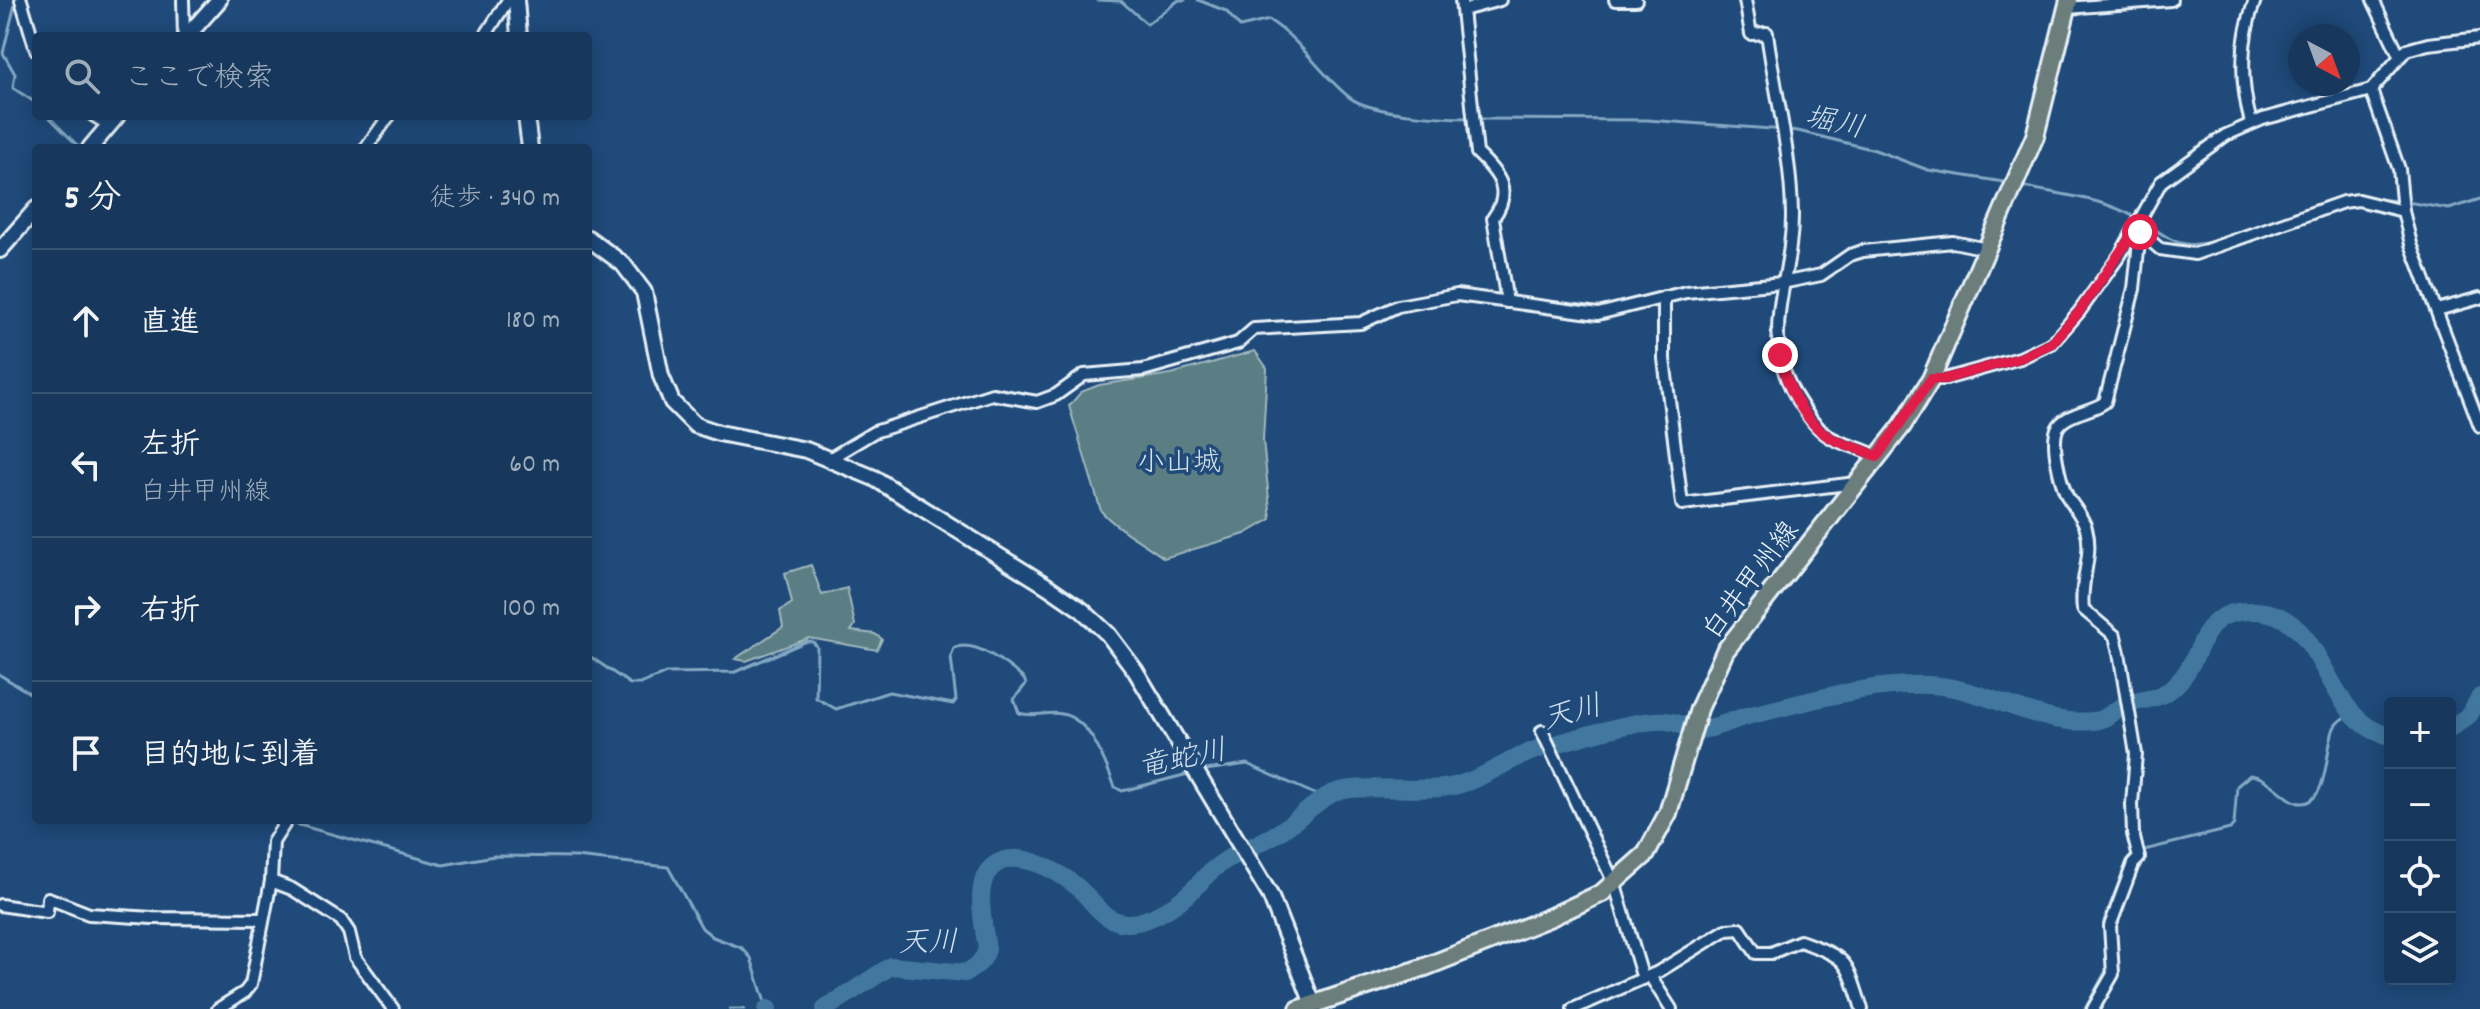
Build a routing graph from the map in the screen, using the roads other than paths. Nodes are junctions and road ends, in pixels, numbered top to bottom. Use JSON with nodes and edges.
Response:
{"nodes":[{"id":1,"x":21,"y":0,"type":"edge"},
{"id":2,"x":183,"y":0,"type":"edge"},
{"id":3,"x":219,"y":0,"type":"edge"},
{"id":4,"x":508,"y":0,"type":"edge"},
{"id":5,"x":516,"y":0,"type":"edge"},
{"id":6,"x":1500,"y":0,"type":"edge"},
{"id":7,"x":1615,"y":0,"type":"edge"},
{"id":8,"x":1636,"y":0,"type":"edge"},
{"id":9,"x":1745,"y":0,"type":"edge"},
{"id":10,"x":2171,"y":0,"type":"edge"},
{"id":11,"x":2373,"y":0,"type":"edge"},
{"id":12,"x":2252,"y":1,"type":"edge"},
{"id":13,"x":2068,"y":4,"type":"edge"},
{"id":14,"x":1462,"y":5,"type":"edge"},
{"id":15,"x":185,"y":32,"type":"edge"},
{"id":16,"x":189,"y":32,"type":"edge"},
{"id":17,"x":488,"y":32,"type":"edge"},
{"id":18,"x":519,"y":32,"type":"edge"},
{"id":19,"x":32,"y":37,"type":"edge"},
{"id":20,"x":2480,"y":38,"type":"edge"},
{"id":21,"x":2399,"y":55,"type":"junction"},
{"id":22,"x":2371,"y":90,"type":"junction"},
{"id":23,"x":113,"y":120,"type":"edge"},
{"id":24,"x":386,"y":120,"type":"edge"},
{"id":25,"x":526,"y":120,"type":"edge"},
{"id":26,"x":2251,"y":123,"type":"junction"},
{"id":27,"x":93,"y":144,"type":"edge"},
{"id":28,"x":369,"y":144,"type":"edge"},
{"id":29,"x":530,"y":144,"type":"edge"},
{"id":30,"x":2403,"y":209,"type":"junction"},
{"id":31,"x":32,"y":214,"type":"edge"},
{"id":32,"x":2138,"y":229,"type":"junction"},
{"id":33,"x":592,"y":241,"type":"edge"},
{"id":34,"x":1987,"y":249,"type":"junction"},
{"id":35,"x":0,"y":250,"type":"edge"},
{"id":36,"x":1782,"y":283,"type":"junction"},
{"id":37,"x":1664,"y":297,"type":"junction"},
{"id":38,"x":2480,"y":298,"type":"edge"},
{"id":39,"x":1507,"y":302,"type":"junction"},
{"id":40,"x":2437,"y":310,"type":"junction"},
{"id":41,"x":1931,"y":379,"type":"junction"},
{"id":42,"x":2480,"y":426,"type":"edge"},
{"id":43,"x":1877,"y":457,"type":"junction"},
{"id":44,"x":829,"y":459,"type":"junction"},
{"id":45,"x":1856,"y":483,"type":"junction"},
{"id":46,"x":1542,"y":731,"type":"dead end"},
{"id":47,"x":284,"y":824,"type":"edge"},
{"id":48,"x":271,"y":881,"type":"junction"},
{"id":49,"x":1615,"y":885,"type":"junction"},
{"id":50,"x":0,"y":905,"type":"edge"},
{"id":51,"x":262,"y":919,"type":"junction"},
{"id":52,"x":1647,"y":977,"type":"junction"},
{"id":53,"x":1309,"y":1007,"type":"edge"},
{"id":54,"x":1576,"y":1008,"type":"edge"},
{"id":55,"x":218,"y":1009,"type":"edge"},
{"id":56,"x":393,"y":1009,"type":"edge"},
{"id":57,"x":1671,"y":1009,"type":"edge"},
{"id":58,"x":1862,"y":1009,"type":"edge"},
{"id":59,"x":2093,"y":1009,"type":"edge"}],
"edges":[{"from":1,"to":19,"type":"street"},
{"from":2,"to":15,"type":"street"},
{"from":3,"to":16,"type":"street"},
{"from":4,"to":17,"type":"street"},
{"from":5,"to":18,"type":"street"},
{"from":6,"to":14,"type":"street"},
{"from":7,"to":8,"type":"street"},
{"from":9,"to":36,"type":"street"},
{"from":10,"to":13,"type":"street"},
{"from":11,"to":21,"type":"street"},
{"from":12,"to":26,"type":"street"},
{"from":13,"to":34,"type":"main road","name":"白井甲州線"},
{"from":14,"to":39,"type":"street"},
{"from":20,"to":21,"type":"street"},
{"from":21,"to":22,"type":"street"},
{"from":22,"to":26,"type":"street"},
{"from":22,"to":30,"type":"street"},
{"from":23,"to":27,"type":"street"},
{"from":24,"to":28,"type":"street"},
{"from":25,"to":29,"type":"street"},
{"from":26,"to":32,"type":"street"},
{"from":30,"to":32,"type":"street"},
{"from":30,"to":40,"type":"street"},
{"from":31,"to":35,"type":"street"},
{"from":32,"to":41,"type":"street"},
{"from":32,"to":59,"type":"street"},
{"from":33,"to":44,"type":"street"},
{"from":34,"to":36,"type":"street"},
{"from":34,"to":41,"type":"main road","name":"白井甲州線"},
{"from":36,"to":37,"type":"street"},
{"from":36,"to":43,"type":"street"},
{"from":37,"to":39,"type":"street"},
{"from":37,"to":45,"type":"street"},
{"from":38,"to":40,"type":"street"},
{"from":39,"to":44,"type":"street"},
{"from":40,"to":42,"type":"street"},
{"from":41,"to":43,"type":"main road","name":"白井甲州線"},
{"from":43,"to":45,"type":"main road","name":"白井甲州線"},
{"from":44,"to":53,"type":"street"},
{"from":45,"to":49,"type":"main road","name":"白井甲州線"},
{"from":46,"to":49,"type":"street"},
{"from":47,"to":48,"type":"street"},
{"from":48,"to":51,"type":"street"},
{"from":48,"to":56,"type":"street"},
{"from":49,"to":52,"type":"street"},
{"from":49,"to":53,"type":"main road","name":"白井甲州線"},
{"from":50,"to":51,"type":"street"},
{"from":51,"to":55,"type":"street"},
{"from":52,"to":54,"type":"street"},
{"from":52,"to":57,"type":"street"},
{"from":52,"to":58,"type":"street"}]}
